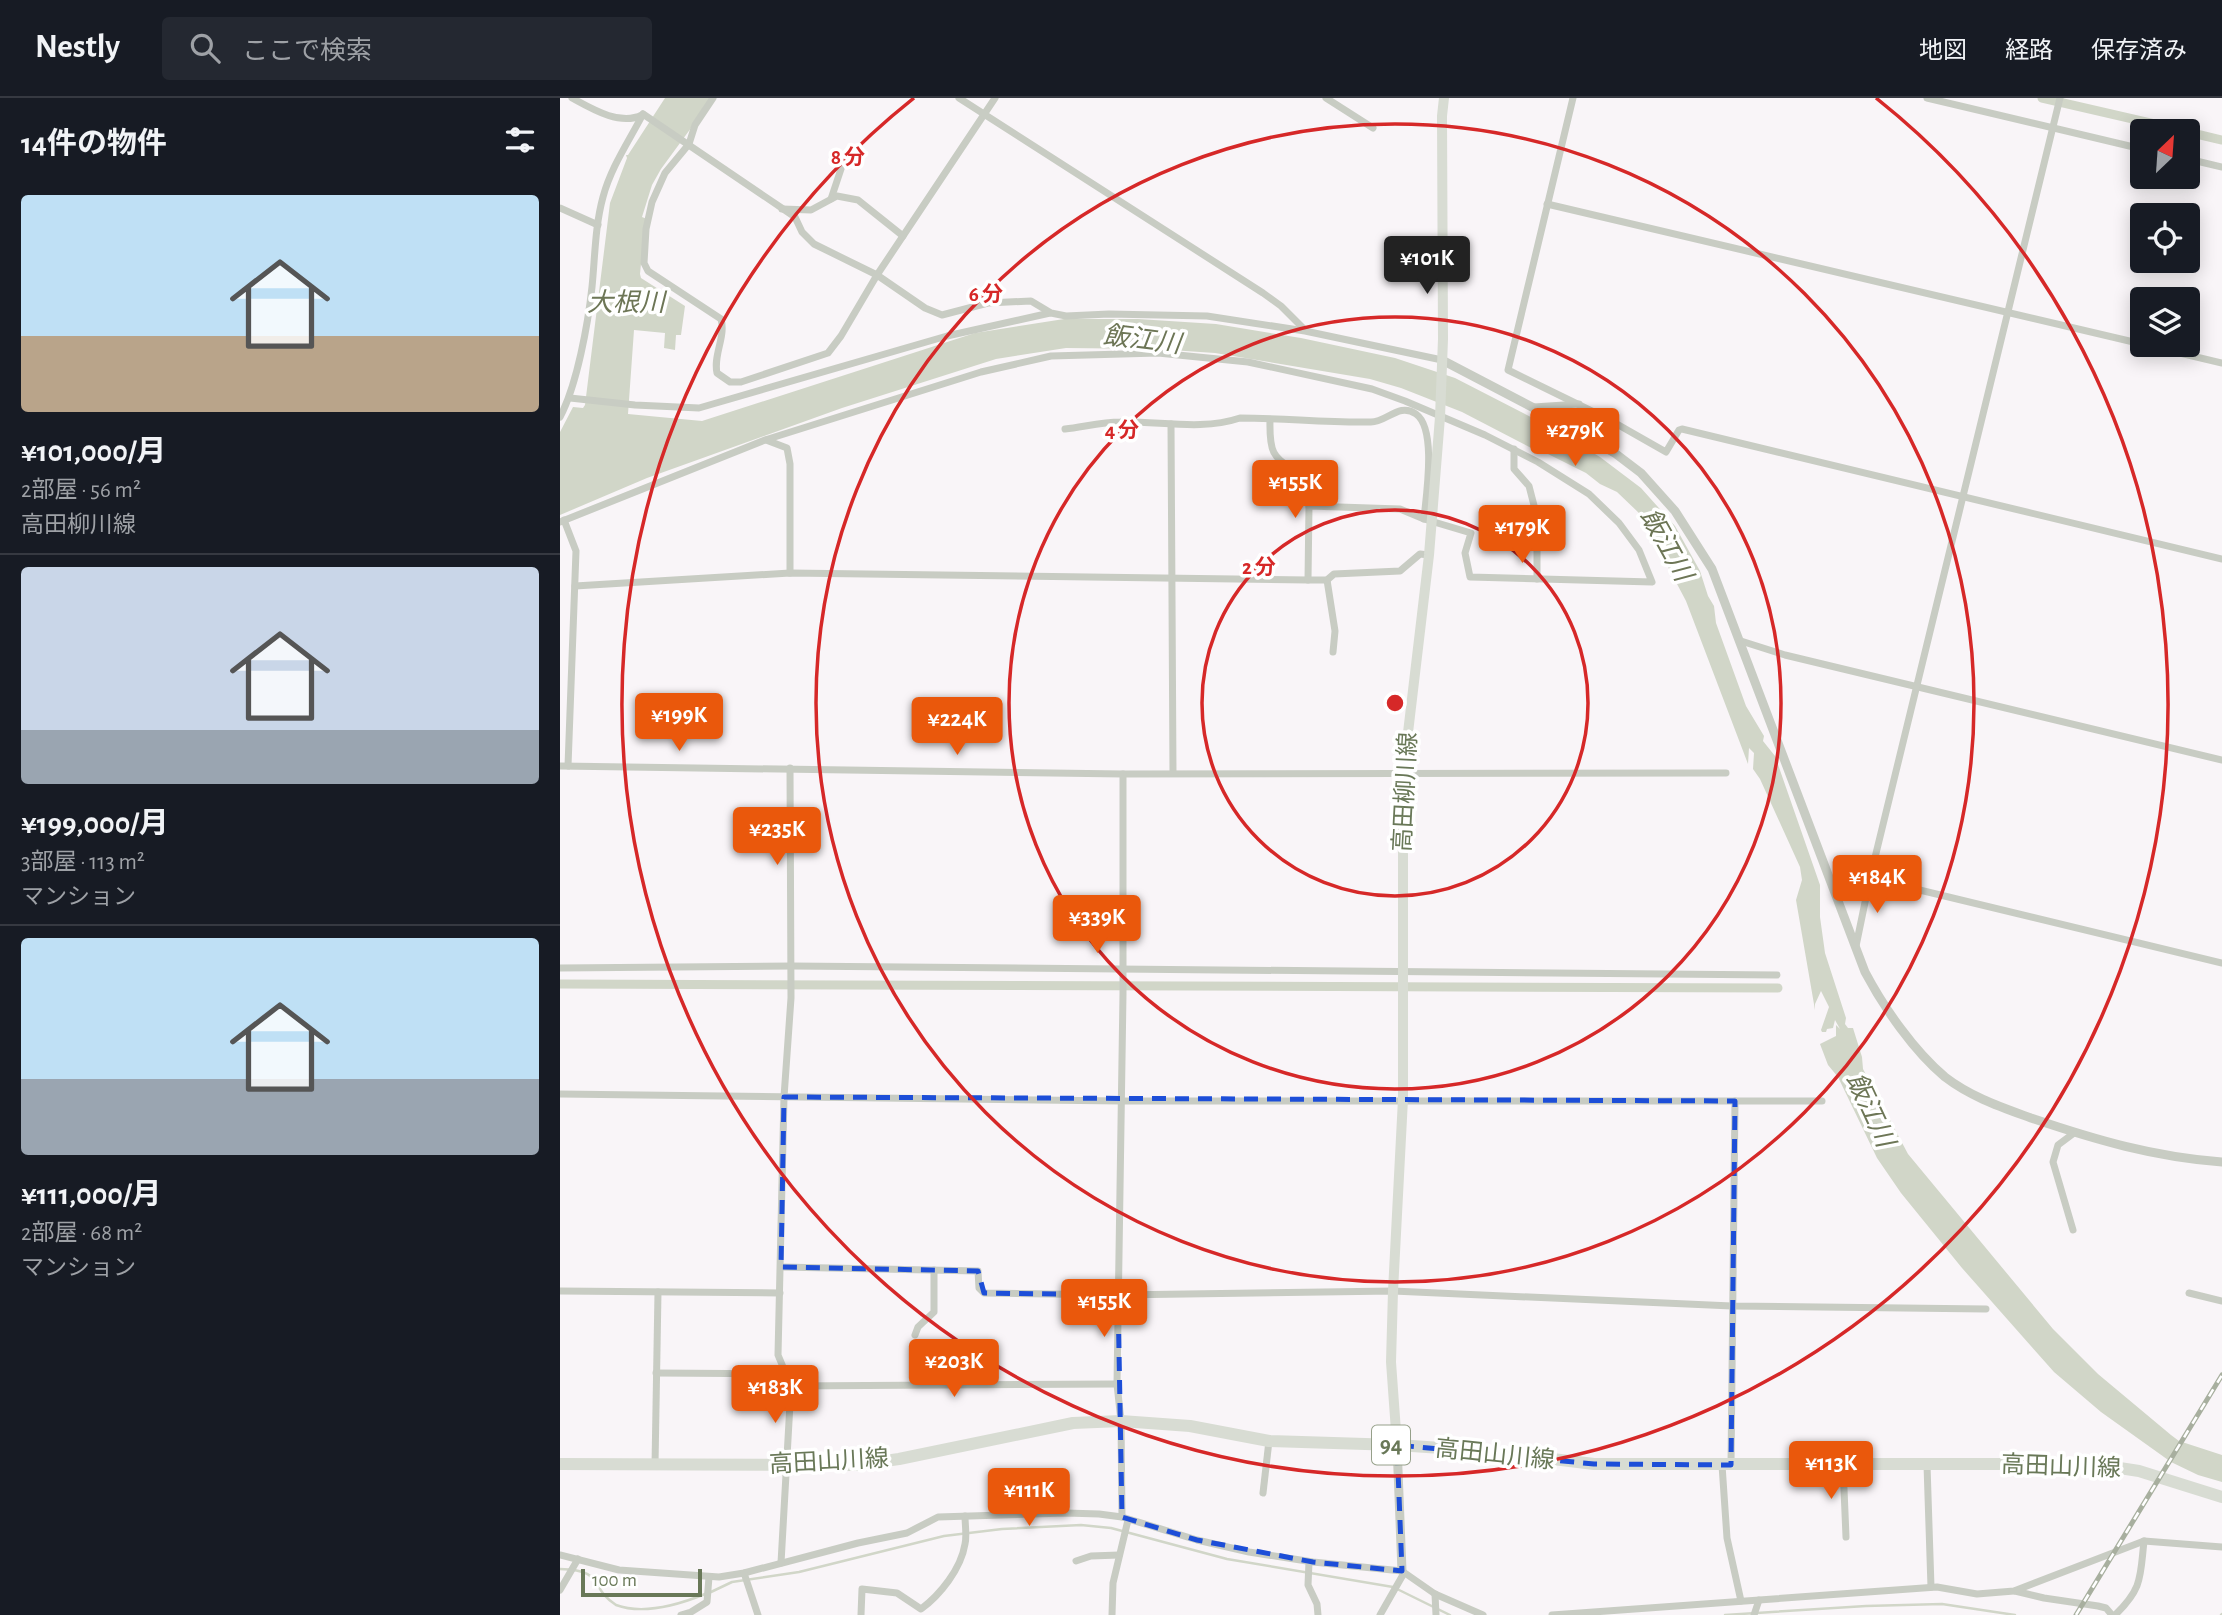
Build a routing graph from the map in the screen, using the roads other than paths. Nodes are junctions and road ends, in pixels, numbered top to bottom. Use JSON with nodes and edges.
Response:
{"nodes":[{"id":1,"x":572,"y":98,"type":"edge"},
{"id":2,"x":713,"y":98,"type":"edge"},
{"id":3,"x":959,"y":98,"type":"edge"},
{"id":4,"x":995,"y":98,"type":"edge"},
{"id":5,"x":1326,"y":98,"type":"edge"},
{"id":6,"x":1444,"y":98,"type":"edge"},
{"id":7,"x":1573,"y":98,"type":"edge"},
{"id":8,"x":1927,"y":98,"type":"edge"},
{"id":9,"x":2060,"y":98,"type":"edge"},
{"id":10,"x":984,"y":115,"type":"junction"},
{"id":11,"x":646,"y":116,"type":"junction"},
{"id":12,"x":1373,"y":128,"type":"dead end"},
{"id":13,"x":2052,"y":128,"type":"junction"},
{"id":14,"x":688,"y":144,"type":"junction"},
{"id":15,"x":2130,"y":146,"type":"edge"},
{"id":16,"x":2200,"y":162,"type":"edge"},
{"id":17,"x":843,"y":163,"type":"dead end"},
{"id":18,"x":2222,"y":167,"type":"edge"},
{"id":19,"x":831,"y":200,"type":"junction"},
{"id":20,"x":1547,"y":204,"type":"junction"},
{"id":21,"x":560,"y":208,"type":"edge"},
{"id":22,"x":782,"y":209,"type":"junction"},
{"id":23,"x":598,"y":225,"type":"junction"},
{"id":24,"x":903,"y":236,"type":"junction"},
{"id":25,"x":877,"y":275,"type":"junction"},
{"id":26,"x":2007,"y":312,"type":"junction"},
{"id":27,"x":1051,"y":313,"type":"junction"},
{"id":28,"x":1305,"y":331,"type":"junction"},
{"id":29,"x":2130,"y":341,"type":"edge"},
{"id":30,"x":2197,"y":357,"type":"edge"},
{"id":31,"x":1442,"y":362,"type":"junction"},
{"id":32,"x":2222,"y":363,"type":"edge"},
{"id":33,"x":573,"y":398,"type":"junction"},
{"id":34,"x":1580,"y":404,"type":"junction"},
{"id":35,"x":1534,"y":407,"type":"junction"},
{"id":36,"x":560,"y":417,"type":"edge"},
{"id":37,"x":1440,"y":417,"type":"junction"},
{"id":38,"x":1270,"y":420,"type":"junction"},
{"id":39,"x":1171,"y":424,"type":"junction"},
{"id":40,"x":1066,"y":429,"type":"dead end"},
{"id":41,"x":765,"y":440,"type":"junction"},
{"id":42,"x":1514,"y":449,"type":"junction"},
{"id":43,"x":1962,"y":498,"type":"junction"},
{"id":44,"x":1309,"y":506,"type":"junction"},
{"id":45,"x":562,"y":521,"type":"edge"},
{"id":46,"x":1428,"y":521,"type":"junction"},
{"id":47,"x":1429,"y":555,"type":"junction"},
{"id":48,"x":2222,"y":559,"type":"edge"},
{"id":49,"x":790,"y":573,"type":"junction"},
{"id":50,"x":1173,"y":577,"type":"junction"},
{"id":51,"x":1537,"y":579,"type":"junction"},
{"id":52,"x":1308,"y":580,"type":"junction"},
{"id":53,"x":1327,"y":580,"type":"junction"},
{"id":54,"x":575,"y":586,"type":"junction"},
{"id":55,"x":1741,"y":642,"type":"junction"},
{"id":56,"x":1333,"y":652,"type":"dead end"},
{"id":57,"x":1917,"y":687,"type":"junction"},
{"id":58,"x":2222,"y":760,"type":"edge"},
{"id":59,"x":564,"y":766,"type":"edge"},
{"id":60,"x":790,"y":768,"type":"junction"},
{"id":61,"x":1173,"y":773,"type":"junction"},
{"id":62,"x":1726,"y":773,"type":"dead end"},
{"id":63,"x":1123,"y":774,"type":"junction"},
{"id":64,"x":1403,"y":775,"type":"junction"},
{"id":65,"x":1870,"y":878,"type":"junction"},
{"id":66,"x":1856,"y":946,"type":"junction"},
{"id":67,"x":2222,"y":963,"type":"edge"},
{"id":68,"x":560,"y":968,"type":"edge"},
{"id":69,"x":791,"y":970,"type":"junction"},
{"id":70,"x":1122,"y":972,"type":"junction"},
{"id":71,"x":1402,"y":973,"type":"junction"},
{"id":72,"x":1777,"y":975,"type":"dead end"},
{"id":73,"x":560,"y":1094,"type":"edge"},
{"id":74,"x":784,"y":1097,"type":"junction"},
{"id":75,"x":1403,"y":1099,"type":"junction"},
{"id":76,"x":1122,"y":1101,"type":"junction"},
{"id":77,"x":1735,"y":1101,"type":"junction"},
{"id":78,"x":1822,"y":1101,"type":"dead end"},
{"id":79,"x":2074,"y":1133,"type":"junction"},
{"id":80,"x":2222,"y":1162,"type":"edge"},
{"id":81,"x":2073,"y":1230,"type":"dead end"},
{"id":82,"x":781,"y":1267,"type":"junction"},
{"id":83,"x":934,"y":1270,"type":"junction"},
{"id":84,"x":560,"y":1291,"type":"edge"},
{"id":85,"x":1393,"y":1291,"type":"junction"},
{"id":86,"x":658,"y":1292,"type":"junction"},
{"id":87,"x":780,"y":1293,"type":"junction"},
{"id":88,"x":2189,"y":1293,"type":"dead end"},
{"id":89,"x":1118,"y":1295,"type":"junction"},
{"id":90,"x":2222,"y":1301,"type":"edge"},
{"id":91,"x":1732,"y":1306,"type":"junction"},
{"id":92,"x":1986,"y":1310,"type":"dead end"},
{"id":93,"x":915,"y":1335,"type":"dead end"},
{"id":94,"x":656,"y":1373,"type":"junction"},
{"id":95,"x":786,"y":1374,"type":"junction"},
{"id":96,"x":1117,"y":1384,"type":"junction"},
{"id":97,"x":791,"y":1386,"type":"junction"},
{"id":98,"x":1121,"y":1421,"type":"junction"},
{"id":99,"x":1269,"y":1441,"type":"junction"},
{"id":100,"x":1397,"y":1445,"type":"junction"},
{"id":101,"x":560,"y":1464,"type":"edge"},
{"id":102,"x":655,"y":1465,"type":"junction"},
{"id":103,"x":786,"y":1465,"type":"junction"},
{"id":104,"x":1727,"y":1465,"type":"junction"},
{"id":105,"x":1843,"y":1465,"type":"junction"},
{"id":106,"x":1927,"y":1465,"type":"junction"},
{"id":107,"x":1263,"y":1493,"type":"dead end"},
{"id":108,"x":2222,"y":1497,"type":"edge"},
{"id":109,"x":965,"y":1516,"type":"junction"},
{"id":110,"x":1125,"y":1518,"type":"junction"},
{"id":111,"x":1846,"y":1537,"type":"dead end"},
{"id":112,"x":2144,"y":1541,"type":"junction"},
{"id":113,"x":2222,"y":1547,"type":"edge"},
{"id":114,"x":560,"y":1555,"type":"edge"},
{"id":115,"x":1119,"y":1555,"type":"junction"},
{"id":116,"x":579,"y":1559,"type":"junction"},
{"id":117,"x":1076,"y":1561,"type":"dead end"},
{"id":118,"x":1309,"y":1562,"type":"junction"},
{"id":119,"x":781,"y":1563,"type":"junction"},
{"id":120,"x":1403,"y":1572,"type":"junction"},
{"id":121,"x":744,"y":1573,"type":"junction"},
{"id":122,"x":709,"y":1577,"type":"junction"},
{"id":123,"x":1931,"y":1587,"type":"junction"},
{"id":124,"x":560,"y":1590,"type":"edge"},
{"id":125,"x":2014,"y":1591,"type":"junction"},
{"id":126,"x":1435,"y":1594,"type":"junction"},
{"id":127,"x":1759,"y":1600,"type":"junction"},
{"id":128,"x":1741,"y":1601,"type":"junction"},
{"id":129,"x":681,"y":1615,"type":"edge"},
{"id":130,"x":758,"y":1615,"type":"edge"},
{"id":131,"x":861,"y":1615,"type":"edge"},
{"id":132,"x":1111,"y":1615,"type":"edge"},
{"id":133,"x":1318,"y":1615,"type":"edge"},
{"id":134,"x":1380,"y":1615,"type":"edge"},
{"id":135,"x":1436,"y":1615,"type":"edge"},
{"id":136,"x":1483,"y":1615,"type":"edge"},
{"id":137,"x":1552,"y":1615,"type":"edge"},
{"id":138,"x":1754,"y":1615,"type":"edge"},
{"id":139,"x":2114,"y":1615,"type":"edge"}],
"edges":[{"from":1,"to":11,"type":"street"},
{"from":2,"to":14,"type":"street"},
{"from":3,"to":10,"type":"street"},
{"from":4,"to":10,"type":"street"},
{"from":5,"to":12,"type":"street"},
{"from":6,"to":31,"type":"main road","name":"高田柳川線"},
{"from":7,"to":20,"type":"street"},
{"from":8,"to":13,"type":"street"},
{"from":9,"to":13,"type":"street"},
{"from":10,"to":24,"type":"street"},
{"from":10,"to":28,"type":"street"},
{"from":11,"to":14,"type":"street"},
{"from":11,"to":23,"type":"street"},
{"from":13,"to":15,"type":"street"},
{"from":13,"to":26,"type":"street"},
{"from":14,"to":22,"type":"street"},
{"from":14,"to":25,"type":"street"},
{"from":16,"to":18,"type":"street"},
{"from":17,"to":19,"type":"street"},
{"from":19,"to":22,"type":"street"},
{"from":19,"to":24,"type":"street"},
{"from":20,"to":26,"type":"street"},
{"from":20,"to":34,"type":"street"},
{"from":21,"to":23,"type":"street"},
{"from":22,"to":25,"type":"street"},
{"from":23,"to":33,"type":"street"},
{"from":24,"to":25,"type":"street"},
{"from":25,"to":27,"type":"street"},
{"from":26,"to":29,"type":"street"},
{"from":26,"to":43,"type":"street"},
{"from":27,"to":28,"type":"street"},
{"from":27,"to":33,"type":"street"},
{"from":28,"to":31,"type":"street"},
{"from":30,"to":32,"type":"street"},
{"from":31,"to":35,"type":"street"},
{"from":31,"to":37,"type":"main road","name":"高田柳川線"},
{"from":33,"to":36,"type":"street"},
{"from":34,"to":35,"type":"street"},
{"from":34,"to":43,"type":"street"},
{"from":35,"to":55,"type":"street"},
{"from":37,"to":41,"type":"street"},
{"from":37,"to":42,"type":"street"},
{"from":37,"to":46,"type":"main road","name":"高田柳川線"},
{"from":38,"to":39,"type":"street"},
{"from":38,"to":44,"type":"street"},
{"from":38,"to":46,"type":"street"},
{"from":39,"to":40,"type":"street"},
{"from":39,"to":50,"type":"street"},
{"from":41,"to":45,"type":"street"},
{"from":41,"to":49,"type":"street"},
{"from":42,"to":51,"type":"street"},
{"from":42,"to":51,"type":"street"},
{"from":43,"to":48,"type":"street"},
{"from":43,"to":57,"type":"street"},
{"from":44,"to":46,"type":"street"},
{"from":44,"to":52,"type":"street"},
{"from":45,"to":54,"type":"street"},
{"from":46,"to":47,"type":"main road","name":"高田柳川線"},
{"from":46,"to":51,"type":"street"},
{"from":47,"to":53,"type":"street"},
{"from":47,"to":64,"type":"main road","name":"高田柳川線"},
{"from":49,"to":50,"type":"street"},
{"from":49,"to":54,"type":"street"},
{"from":50,"to":52,"type":"street"},
{"from":50,"to":61,"type":"street"},
{"from":52,"to":53,"type":"street"},
{"from":53,"to":56,"type":"street"},
{"from":54,"to":59,"type":"street"},
{"from":55,"to":57,"type":"street"},
{"from":55,"to":66,"type":"street"},
{"from":57,"to":58,"type":"street"},
{"from":57,"to":65,"type":"street"},
{"from":59,"to":60,"type":"street"},
{"from":60,"to":63,"type":"street"},
{"from":60,"to":69,"type":"street"},
{"from":61,"to":63,"type":"street"},
{"from":61,"to":64,"type":"street"},
{"from":62,"to":64,"type":"street"},
{"from":63,"to":70,"type":"street"},
{"from":64,"to":71,"type":"main road","name":"高田柳川線"},
{"from":65,"to":66,"type":"street"},
{"from":65,"to":67,"type":"street"},
{"from":66,"to":79,"type":"street"},
{"from":68,"to":69,"type":"street"},
{"from":69,"to":70,"type":"street"},
{"from":69,"to":74,"type":"street"},
{"from":70,"to":71,"type":"street"},
{"from":70,"to":76,"type":"street"},
{"from":71,"to":72,"type":"street"},
{"from":71,"to":75,"type":"main road","name":"高田柳川線"},
{"from":73,"to":74,"type":"street"},
{"from":74,"to":76,"type":"street"},
{"from":74,"to":82,"type":"street"},
{"from":75,"to":76,"type":"street"},
{"from":75,"to":77,"type":"street"},
{"from":75,"to":85,"type":"main road","name":"高田柳川線"},
{"from":76,"to":89,"type":"street"},
{"from":77,"to":78,"type":"street"},
{"from":77,"to":91,"type":"street"},
{"from":79,"to":80,"type":"street"},
{"from":79,"to":81,"type":"street"},
{"from":82,"to":83,"type":"street"},
{"from":82,"to":87,"type":"street"},
{"from":83,"to":89,"type":"street"},
{"from":83,"to":93,"type":"street"},
{"from":84,"to":86,"type":"street"},
{"from":85,"to":89,"type":"street"},
{"from":85,"to":91,"type":"street"},
{"from":85,"to":100,"type":"main road","name":"高田柳川線"},
{"from":86,"to":87,"type":"street"},
{"from":86,"to":94,"type":"street"},
{"from":87,"to":95,"type":"street"},
{"from":88,"to":90,"type":"street"},
{"from":89,"to":96,"type":"street"},
{"from":91,"to":92,"type":"street"},
{"from":91,"to":104,"type":"street"},
{"from":94,"to":95,"type":"street"},
{"from":94,"to":102,"type":"street"},
{"from":95,"to":97,"type":"street"},
{"from":96,"to":97,"type":"street"},
{"from":96,"to":98,"type":"street"},
{"from":97,"to":103,"type":"street"},
{"from":98,"to":99,"type":"main road","name":"高田山川線","number":"94"},
{"from":98,"to":103,"type":"main road","name":"高田山川線","number":"94"},
{"from":98,"to":110,"type":"street"},
{"from":99,"to":100,"type":"main road","name":"高田山川線","number":"94"},
{"from":99,"to":107,"type":"street"},
{"from":100,"to":104,"type":"main road","name":"高田山川線","number":"94"},
{"from":100,"to":120,"type":"street"},
{"from":101,"to":102,"type":"main road","name":"高田山川線","number":"94"},
{"from":102,"to":103,"type":"main road","name":"高田山川線","number":"94"},
{"from":103,"to":119,"type":"street"},
{"from":104,"to":105,"type":"main road","name":"高田山川線","number":"94"},
{"from":104,"to":128,"type":"street"},
{"from":105,"to":106,"type":"main road","name":"高田山川線","number":"94"},
{"from":105,"to":111,"type":"street"},
{"from":106,"to":108,"type":"main road","name":"高田山川線","number":"94"},
{"from":106,"to":123,"type":"street"},
{"from":109,"to":110,"type":"street"},
{"from":109,"to":119,"type":"street"},
{"from":109,"to":131,"type":"street"},
{"from":110,"to":115,"type":"street"},
{"from":110,"to":118,"type":"street"},
{"from":112,"to":113,"type":"street"},
{"from":112,"to":125,"type":"street"},
{"from":112,"to":139,"type":"street"},
{"from":114,"to":116,"type":"street"},
{"from":115,"to":117,"type":"street"},
{"from":115,"to":132,"type":"street"},
{"from":116,"to":122,"type":"street"},
{"from":116,"to":124,"type":"street"},
{"from":118,"to":120,"type":"street"},
{"from":118,"to":133,"type":"street"},
{"from":119,"to":121,"type":"street"},
{"from":120,"to":126,"type":"street"},
{"from":120,"to":134,"type":"street"},
{"from":121,"to":122,"type":"street"},
{"from":121,"to":130,"type":"street"},
{"from":122,"to":129,"type":"street"},
{"from":123,"to":125,"type":"street"},
{"from":123,"to":127,"type":"street"},
{"from":125,"to":139,"type":"street"},
{"from":126,"to":135,"type":"street"},
{"from":126,"to":136,"type":"street"},
{"from":127,"to":128,"type":"street"},
{"from":127,"to":138,"type":"street"},
{"from":128,"to":137,"type":"street"}]}
